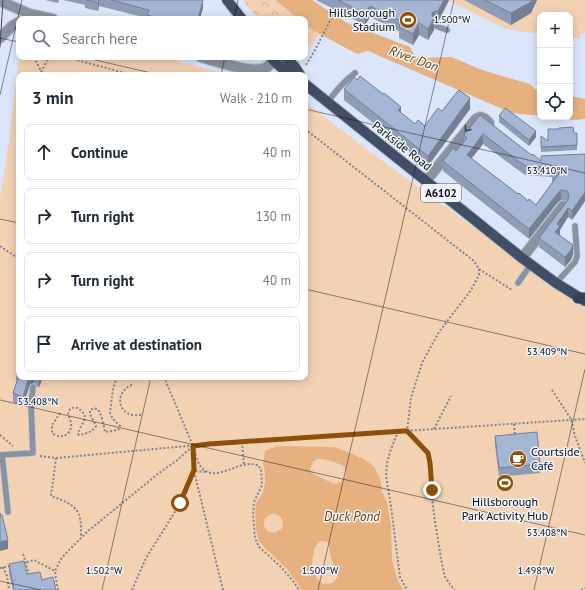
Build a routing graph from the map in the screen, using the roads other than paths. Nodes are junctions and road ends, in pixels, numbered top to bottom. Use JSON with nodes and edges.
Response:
{"nodes":[{"id":1,"x":227,"y":0,"type":"edge"},
{"id":2,"x":0,"y":1,"type":"edge"},
{"id":3,"x":40,"y":16,"type":"edge"},
{"id":4,"x":240,"y":16,"type":"edge"},
{"id":5,"x":16,"y":24,"type":"edge"},
{"id":6,"x":436,"y":26,"type":"dead end"},
{"id":7,"x":447,"y":30,"type":"dead end"},
{"id":8,"x":0,"y":38,"type":"edge"},
{"id":9,"x":211,"y":60,"type":"edge"},
{"id":10,"x":271,"y":60,"type":"edge"},
{"id":11,"x":275,"y":60,"type":"edge"},
{"id":12,"x":288,"y":60,"type":"edge"},
{"id":13,"x":249,"y":70,"type":"junction"},
{"id":14,"x":256,"y":72,"type":"edge"},
{"id":15,"x":292,"y":72,"type":"edge"},
{"id":16,"x":296,"y":72,"type":"edge"},
{"id":17,"x":355,"y":73,"type":"dead end"},
{"id":18,"x":308,"y":87,"type":"edge"},
{"id":19,"x":327,"y":103,"type":"junction"},
{"id":20,"x":498,"y":129,"type":"edge"},
{"id":21,"x":426,"y":181,"type":"junction"},
{"id":22,"x":563,"y":206,"type":"edge"},
{"id":23,"x":575,"y":226,"type":"dead end"},
{"id":24,"x":522,"y":258,"type":"junction"},
{"id":25,"x":531,"y":264,"type":"junction"},
{"id":26,"x":518,"y":283,"type":"dead end"},
{"id":27,"x":556,"y":283,"type":"junction"},
{"id":28,"x":583,"y":299,"type":"edge"},
{"id":29,"x":585,"y":309,"type":"edge"},
{"id":30,"x":33,"y":387,"type":"dead end"},
{"id":31,"x":1,"y":455,"type":"edge"},
{"id":32,"x":7,"y":502,"type":"junction"},
{"id":33,"x":0,"y":503,"type":"edge"},
{"id":34,"x":8,"y":512,"type":"dead end"}],
"edges":[{"from":1,"to":4,"type":"main road"},
{"from":2,"to":3,"type":"street"},
{"from":5,"to":8,"type":"street"},
{"from":6,"to":7,"type":"lane"},
{"from":9,"to":13,"type":"street"},
{"from":10,"to":13,"type":"street"},
{"from":11,"to":15,"type":"main road"},
{"from":12,"to":16,"type":"main road"},
{"from":13,"to":14,"type":"street"},
{"from":17,"to":19,"type":"lane"},
{"from":18,"to":19,"type":"main road","name":"Parkside Road","number":"A6102"},
{"from":19,"to":21,"type":"main road","name":"Parkside Road","number":"A6102"},
{"from":20,"to":21,"type":"street","one_way":true},
{"from":21,"to":24,"type":"main road","name":"Parkside Road","number":"A6102"},
{"from":22,"to":24,"type":"street"},
{"from":23,"to":27,"type":"lane"},
{"from":24,"to":25,"type":"main road","name":"Parkside Road","number":"A6102"},
{"from":25,"to":26,"type":"lane"},
{"from":25,"to":27,"type":"main road","name":"Parkside Road","number":"A6102"},
{"from":27,"to":28,"type":"main road","name":"Parkside Road","number":"A6102"},
{"from":28,"to":29,"type":"main road","name":"Parkside Road","number":"A6102"},
{"from":30,"to":31,"type":"lane"},
{"from":31,"to":32,"type":"lane"},
{"from":32,"to":33,"type":"lane"},
{"from":32,"to":34,"type":"lane"}]}
